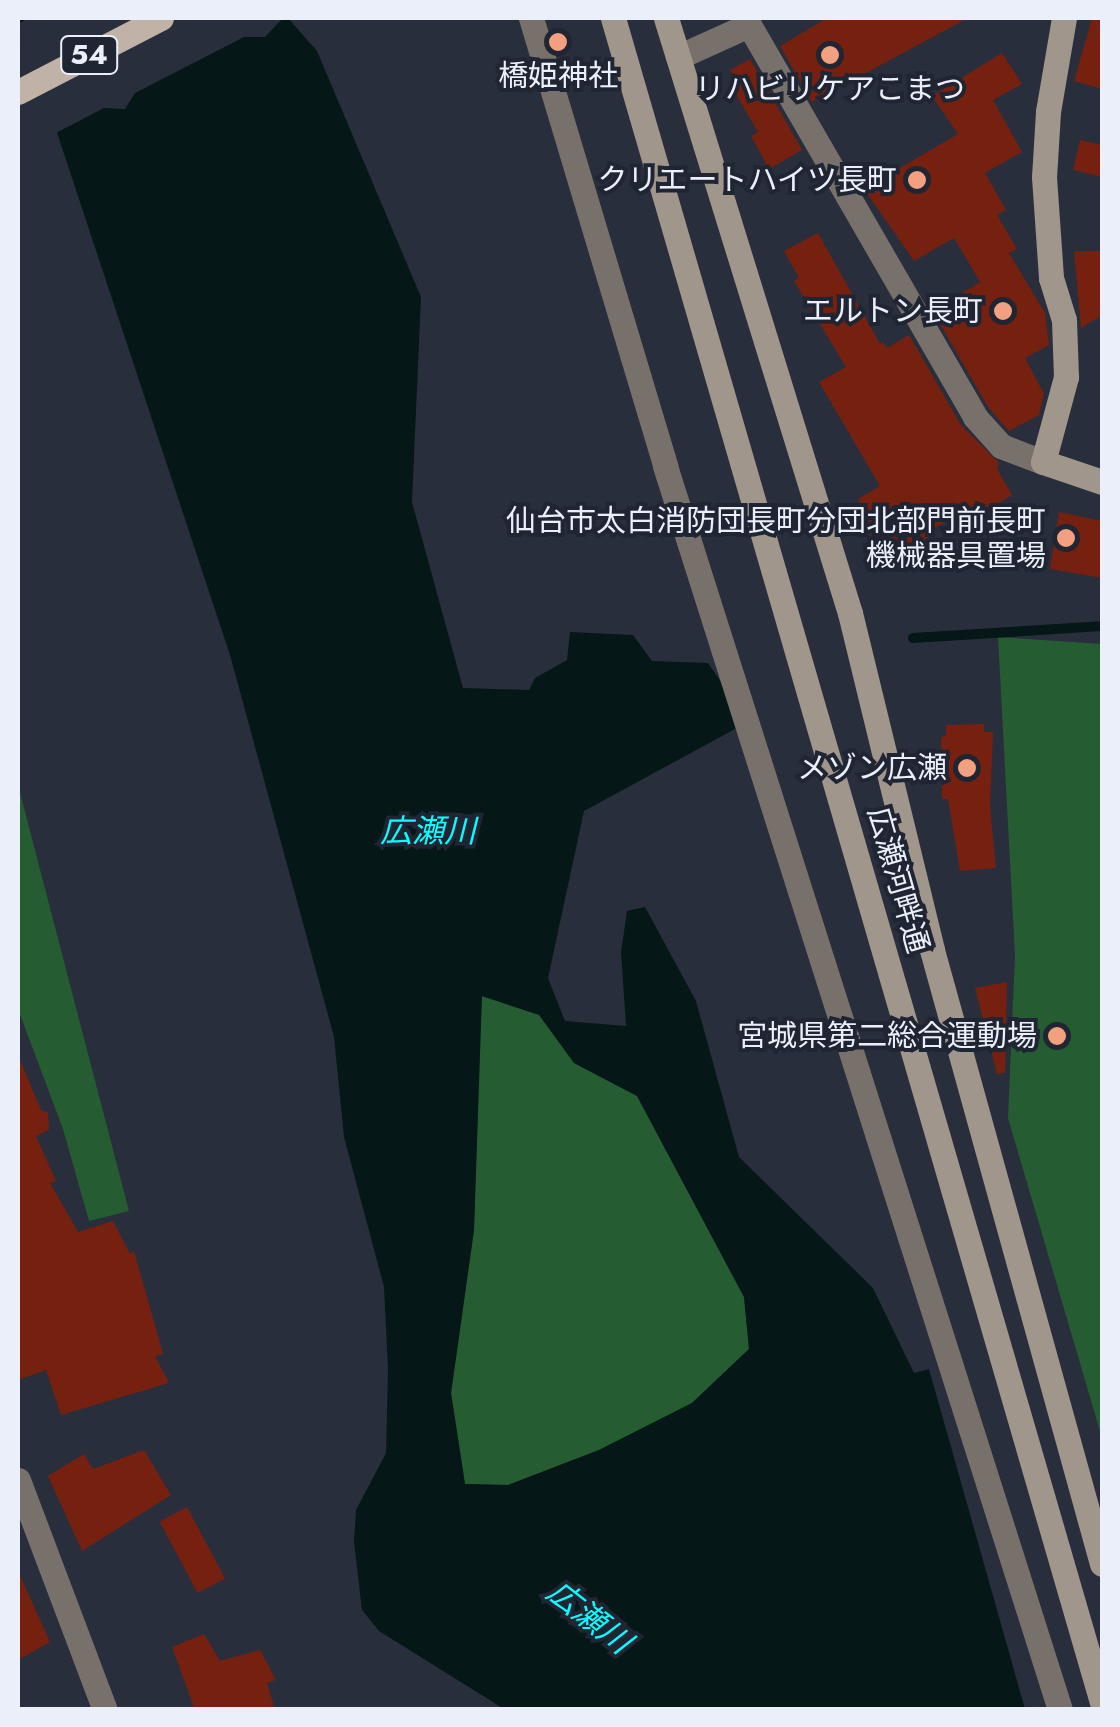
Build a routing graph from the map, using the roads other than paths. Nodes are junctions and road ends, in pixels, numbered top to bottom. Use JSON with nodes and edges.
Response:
{"nodes":[{"id":1,"x":162,"y":18,"type":"edge"},
{"id":2,"x":531,"y":18,"type":"edge"},
{"id":3,"x":614,"y":18,"type":"edge"},
{"id":4,"x":666,"y":18,"type":"edge"},
{"id":5,"x":1064,"y":18,"type":"edge"},
{"id":6,"x":747,"y":21,"type":"edge"},
{"id":7,"x":678,"y":58,"type":"junction"},
{"id":8,"x":18,"y":92,"type":"edge"},
{"id":9,"x":1043,"y":462,"type":"junction"},
{"id":10,"x":1102,"y":482,"type":"edge"},
{"id":11,"x":18,"y":1480,"type":"edge"},
{"id":12,"x":1102,"y":1564,"type":"edge"},
{"id":13,"x":1102,"y":1702,"type":"edge"},
{"id":14,"x":104,"y":1710,"type":"edge"},
{"id":15,"x":1060,"y":1710,"type":"edge"}],
"edges":[{"from":1,"to":8,"type":"main road","number":"54"},
{"from":2,"to":15,"type":"street"},
{"from":3,"to":13,"type":"main road","name":"広瀬河畔通"},
{"from":4,"to":7,"type":"main road","name":"広瀬河畔通"},
{"from":5,"to":9,"type":"main road"},
{"from":6,"to":7,"type":"street"},
{"from":6,"to":9,"type":"street"},
{"from":7,"to":12,"type":"main road","name":"広瀬河畔通"},
{"from":9,"to":10,"type":"main road"},
{"from":11,"to":14,"type":"street"}]}
